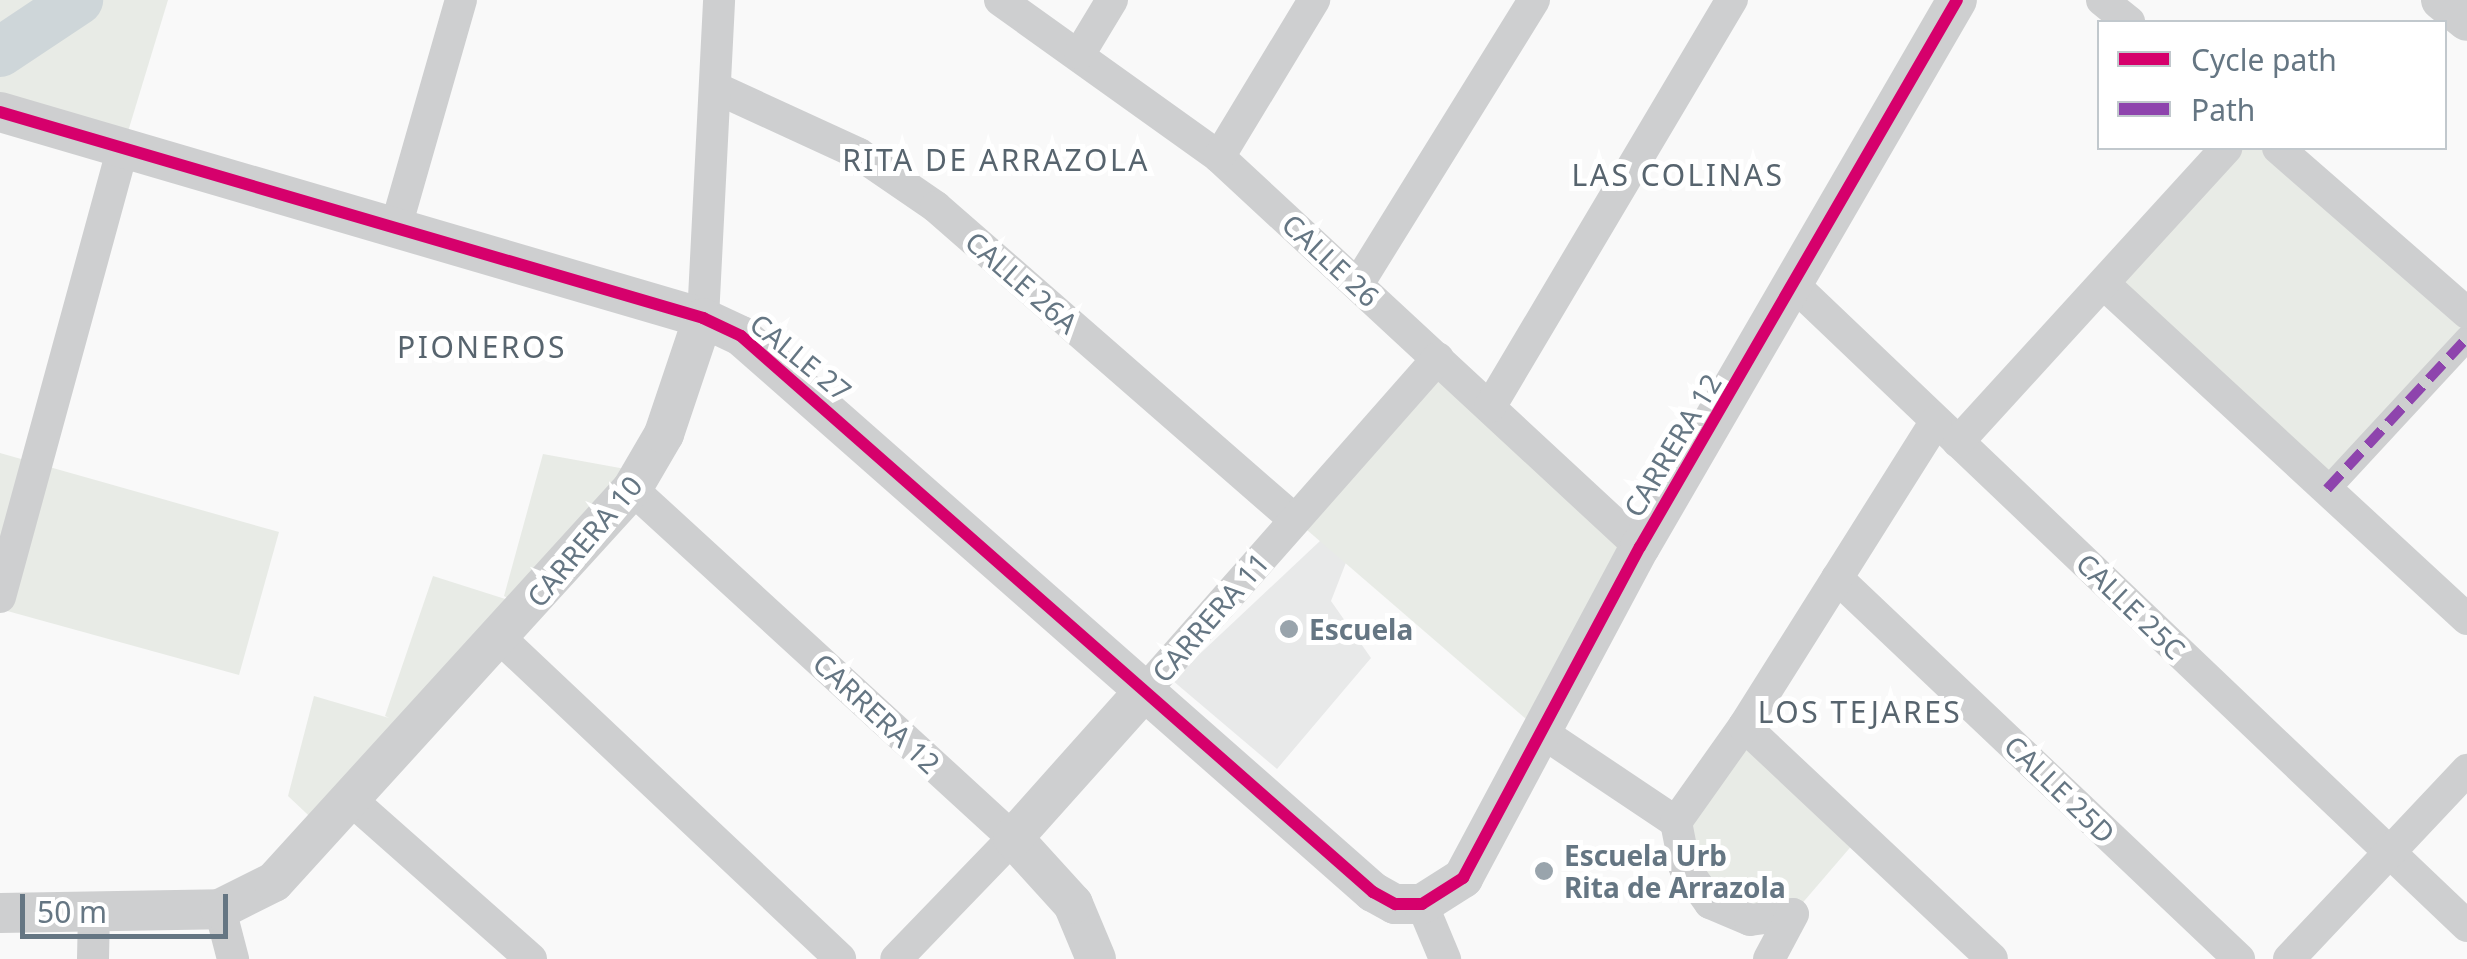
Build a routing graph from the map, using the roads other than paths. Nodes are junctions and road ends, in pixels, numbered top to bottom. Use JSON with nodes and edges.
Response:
{"nodes":[{"id":1,"x":461,"y":0,"type":"edge"},
{"id":2,"x":718,"y":0,"type":"edge"},
{"id":3,"x":1000,"y":0,"type":"edge"},
{"id":4,"x":1112,"y":0,"type":"edge"},
{"id":5,"x":1314,"y":0,"type":"edge"},
{"id":6,"x":1534,"y":0,"type":"edge"},
{"id":7,"x":1732,"y":0,"type":"edge"},
{"id":8,"x":1957,"y":0,"type":"edge"},
{"id":9,"x":2102,"y":0,"type":"edge"},
{"id":10,"x":2441,"y":0,"type":"edge"},
{"id":11,"x":2127,"y":20,"type":"edge"},
{"id":12,"x":2467,"y":21,"type":"edge"},
{"id":13,"x":1080,"y":52,"type":"junction"},
{"id":14,"x":718,"y":90,"type":"junction"},
{"id":15,"x":0,"y":112,"type":"edge"},
{"id":16,"x":123,"y":148,"type":"junction"},
{"id":17,"x":2224,"y":150,"type":"edge"},
{"id":18,"x":2280,"y":150,"type":"edge"},
{"id":19,"x":1219,"y":157,"type":"junction"},
{"id":20,"x":395,"y":230,"type":"junction"},
{"id":21,"x":1358,"y":284,"type":"junction"},
{"id":22,"x":2104,"y":284,"type":"junction"},
{"id":23,"x":1795,"y":286,"type":"junction"},
{"id":24,"x":2467,"y":313,"type":"edge"},
{"id":25,"x":703,"y":318,"type":"junction"},
{"id":26,"x":2467,"y":338,"type":"edge"},
{"id":27,"x":1438,"y":358,"type":"junction"},
{"id":28,"x":1490,"y":407,"type":"junction"},
{"id":29,"x":1947,"y":432,"type":"junction"},
{"id":30,"x":632,"y":488,"type":"junction"},
{"id":31,"x":2327,"y":488,"type":"junction"},
{"id":32,"x":1295,"y":520,"type":"junction"},
{"id":33,"x":1640,"y":547,"type":"junction"},
{"id":34,"x":1837,"y":578,"type":"junction"},
{"id":35,"x":0,"y":597,"type":"edge"},
{"id":36,"x":2467,"y":619,"type":"edge"},
{"id":37,"x":501,"y":639,"type":"junction"},
{"id":38,"x":1142,"y":694,"type":"junction"},
{"id":39,"x":1744,"y":726,"type":"junction"},
{"id":40,"x":1540,"y":731,"type":"junction"},
{"id":41,"x":2467,"y":770,"type":"edge"},
{"id":42,"x":349,"y":798,"type":"junction"},
{"id":43,"x":1676,"y":822,"type":"junction"},
{"id":44,"x":1012,"y":838,"type":"junction"},
{"id":45,"x":2388,"y":850,"type":"junction"},
{"id":46,"x":1422,"y":904,"type":"junction"},
{"id":47,"x":220,"y":909,"type":"junction"},
{"id":48,"x":94,"y":911,"type":"junction"},
{"id":49,"x":0,"y":913,"type":"edge"},
{"id":50,"x":2467,"y":926,"type":"edge"},
{"id":51,"x":1960,"y":946,"type":"edge"},
{"id":52,"x":93,"y":959,"type":"edge"},
{"id":53,"x":233,"y":959,"type":"edge"},
{"id":54,"x":531,"y":959,"type":"edge"},
{"id":55,"x":840,"y":959,"type":"edge"},
{"id":56,"x":896,"y":959,"type":"edge"},
{"id":57,"x":1096,"y":959,"type":"edge"},
{"id":58,"x":1445,"y":959,"type":"edge"},
{"id":59,"x":1769,"y":959,"type":"edge"},
{"id":60,"x":1992,"y":959,"type":"edge"},
{"id":61,"x":2239,"y":959,"type":"edge"},
{"id":62,"x":2289,"y":959,"type":"edge"}],
"edges":[{"from":1,"to":20,"type":"street"},
{"from":2,"to":14,"type":"street","name":"CARRERA 10"},
{"from":3,"to":13,"type":"street","name":"CALLE 26"},
{"from":4,"to":13,"type":"street"},
{"from":5,"to":19,"type":"street"},
{"from":6,"to":21,"type":"street"},
{"from":7,"to":28,"type":"street"},
{"from":8,"to":23,"type":"street","name":"CARRERA 12"},
{"from":9,"to":11,"type":"street"},
{"from":10,"to":12,"type":"street"},
{"from":13,"to":19,"type":"street","name":"CALLE 26"},
{"from":14,"to":25,"type":"street","name":"CARRERA 10"},
{"from":14,"to":32,"type":"street","name":"CALLE 26A"},
{"from":15,"to":16,"type":"street","name":"CALLE 27"},
{"from":16,"to":20,"type":"street","name":"CALLE 27"},
{"from":16,"to":35,"type":"street"},
{"from":17,"to":22,"type":"street"},
{"from":18,"to":24,"type":"street"},
{"from":19,"to":21,"type":"street","name":"CALLE 26"},
{"from":20,"to":25,"type":"street","name":"CALLE 27"},
{"from":21,"to":27,"type":"street","name":"CALLE 26"},
{"from":22,"to":29,"type":"street"},
{"from":22,"to":31,"type":"street"},
{"from":23,"to":29,"type":"street","name":"CALLE 25C"},
{"from":23,"to":33,"type":"street","name":"CARRERA 12"},
{"from":25,"to":30,"type":"street","name":"CARRERA 10"},
{"from":25,"to":38,"type":"street","name":"CALLE 27"},
{"from":26,"to":31,"type":"street"},
{"from":27,"to":28,"type":"street","name":"CALLE 26"},
{"from":27,"to":32,"type":"street","name":"CARRERA 11"},
{"from":28,"to":33,"type":"street","name":"CALLE 26"},
{"from":29,"to":34,"type":"street"},
{"from":29,"to":45,"type":"street","name":"CALLE 25C"},
{"from":30,"to":37,"type":"street","name":"CARRERA 10"},
{"from":30,"to":44,"type":"street","name":"CARRERA 12"},
{"from":31,"to":36,"type":"street"},
{"from":32,"to":38,"type":"street","name":"CARRERA 11"},
{"from":33,"to":40,"type":"street","name":"CARRERA 12"},
{"from":34,"to":39,"type":"street"},
{"from":34,"to":61,"type":"street","name":"CALLE 25D"},
{"from":37,"to":42,"type":"street","name":"CARRERA 10"},
{"from":37,"to":55,"type":"street"},
{"from":38,"to":44,"type":"street","name":"CARRERA 11"},
{"from":38,"to":46,"type":"street","name":"CALLE 27"},
{"from":39,"to":43,"type":"street"},
{"from":39,"to":51,"type":"street"},
{"from":40,"to":43,"type":"street"},
{"from":40,"to":46,"type":"street","name":"CARRERA 12"},
{"from":41,"to":45,"type":"street"},
{"from":42,"to":47,"type":"street","name":"CARRERA 10"},
{"from":42,"to":54,"type":"street"},
{"from":43,"to":59,"type":"street"},
{"from":44,"to":56,"type":"street","name":"CARRERA 11"},
{"from":44,"to":57,"type":"street","name":"CARRERA 12"},
{"from":45,"to":50,"type":"street","name":"CALLE 25C"},
{"from":45,"to":62,"type":"street"},
{"from":46,"to":58,"type":"street"},
{"from":47,"to":48,"type":"street"},
{"from":47,"to":53,"type":"street"},
{"from":48,"to":49,"type":"street"},
{"from":48,"to":52,"type":"street"},
{"from":51,"to":60,"type":"street"}]}
